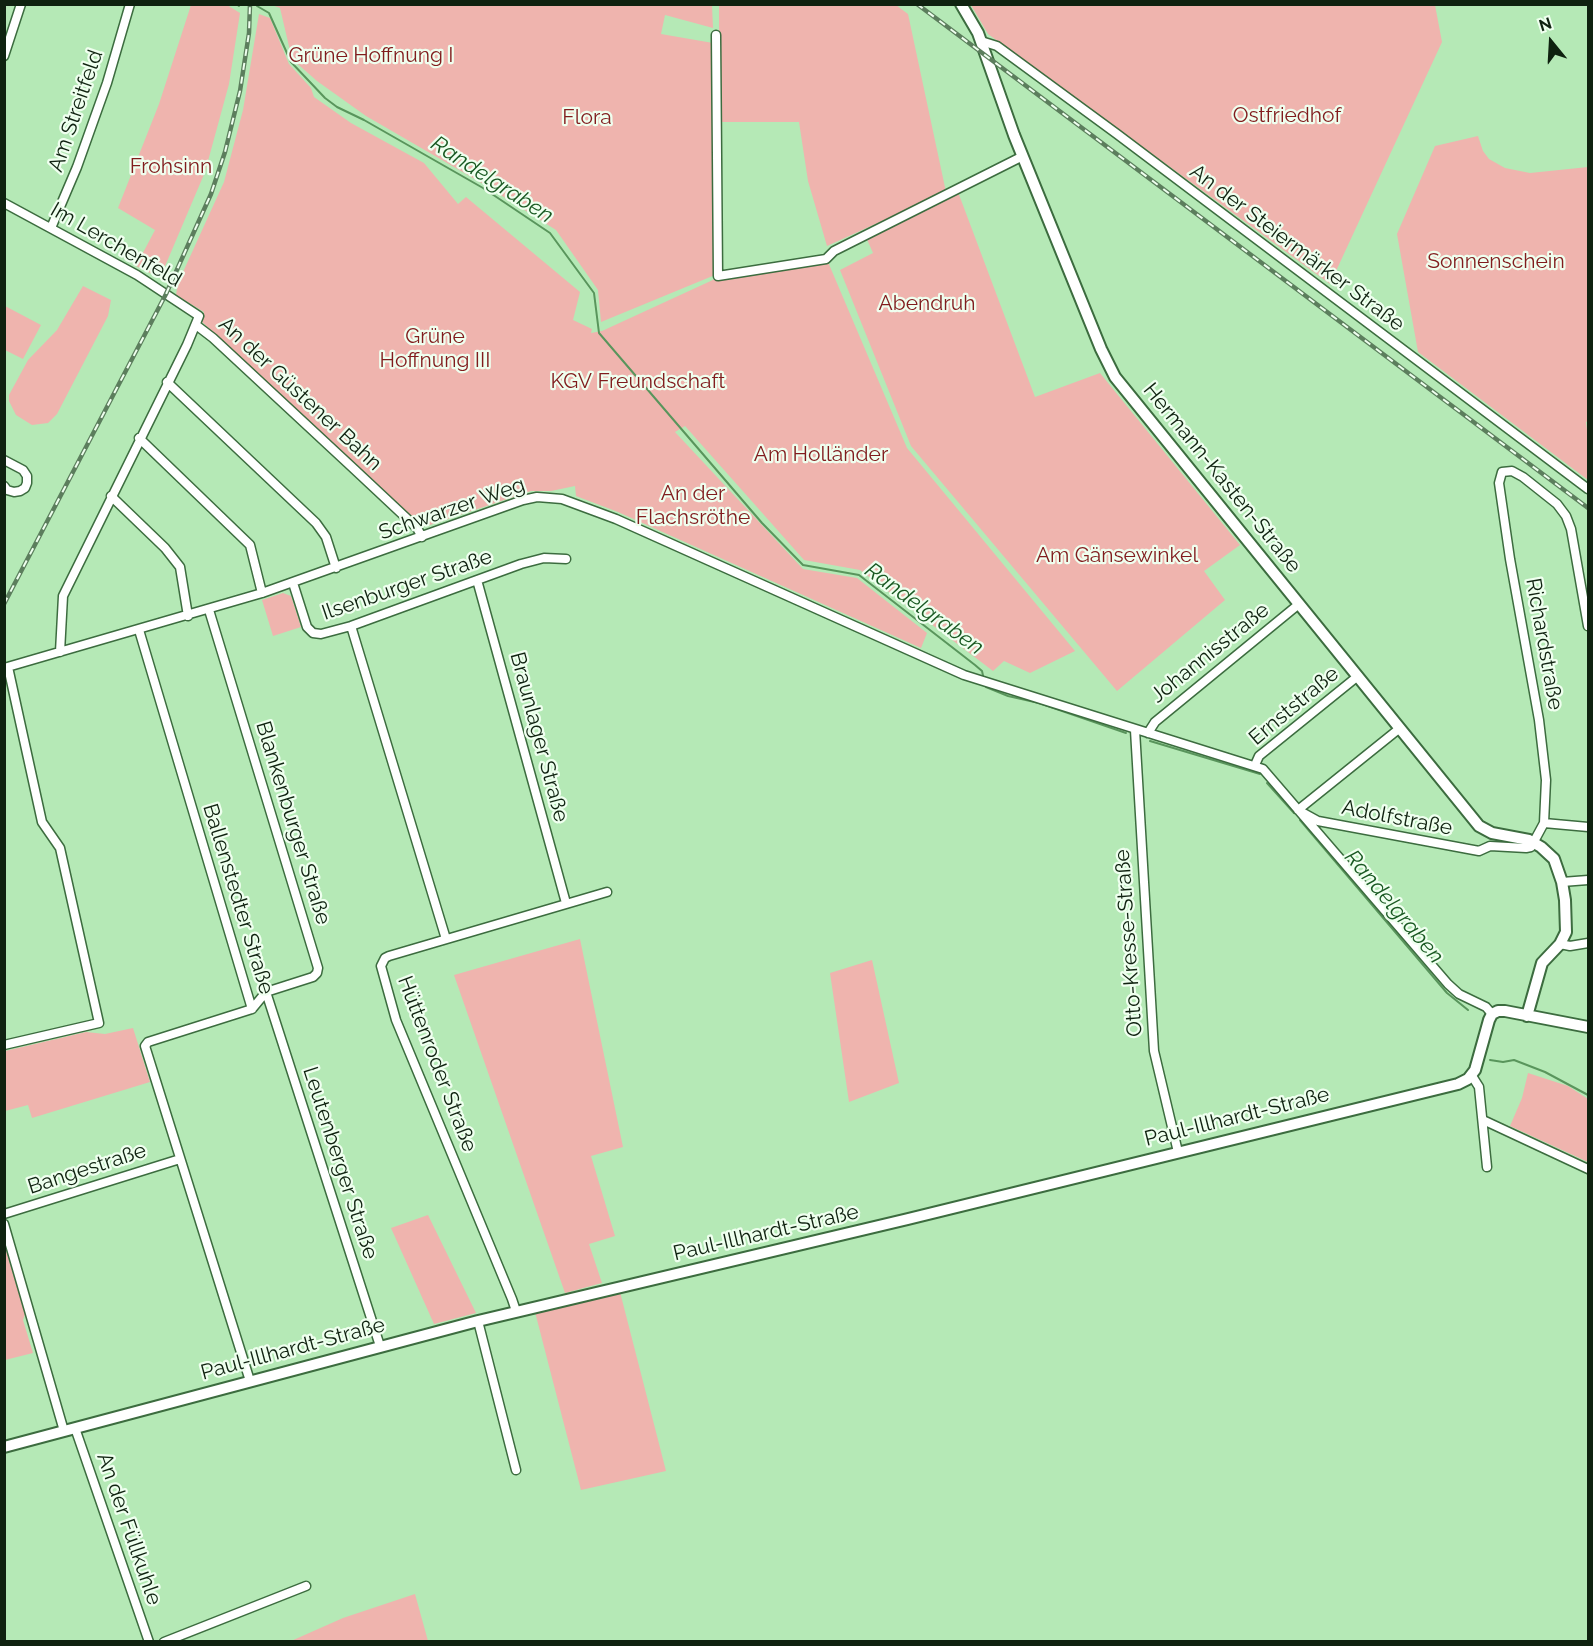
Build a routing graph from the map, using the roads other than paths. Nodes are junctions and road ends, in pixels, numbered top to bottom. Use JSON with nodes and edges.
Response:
{"nodes":[{"id":1,"x":21,"y":4,"type":"edge"},
{"id":2,"x":130,"y":4,"type":"edge"},
{"id":3,"x":961,"y":4,"type":"edge"},
{"id":4,"x":716,"y":35,"type":"dead end"},
{"id":5,"x":981,"y":41,"type":"junction"},
{"id":6,"x":4,"y":56,"type":"edge"},
{"id":7,"x":1023,"y":156,"type":"junction"},
{"id":8,"x":4,"y":203,"type":"edge"},
{"id":9,"x":51,"y":228,"type":"junction"},
{"id":10,"x":196,"y":325,"type":"junction"},
{"id":11,"x":167,"y":382,"type":"junction"},
{"id":12,"x":139,"y":438,"type":"junction"},
{"id":13,"x":4,"y":460,"type":"edge"},
{"id":14,"x":4,"y":486,"type":"edge"},
{"id":15,"x":1588,"y":489,"type":"edge"},
{"id":16,"x":111,"y":496,"type":"junction"},
{"id":17,"x":422,"y":537,"type":"junction"},
{"id":18,"x":566,"y":559,"type":"dead end"},
{"id":19,"x":336,"y":568,"type":"junction"},
{"id":20,"x":477,"y":580,"type":"junction"},
{"id":21,"x":293,"y":583,"type":"junction"},
{"id":22,"x":262,"y":593,"type":"junction"},
{"id":23,"x":1299,"y":604,"type":"junction"},
{"id":24,"x":209,"y":610,"type":"junction"},
{"id":25,"x":188,"y":616,"type":"junction"},
{"id":26,"x":351,"y":626,"type":"junction"},
{"id":27,"x":1588,"y":626,"type":"edge"},
{"id":28,"x":139,"y":630,"type":"junction"},
{"id":29,"x":60,"y":652,"type":"junction"},
{"id":30,"x":6,"y":667,"type":"edge"},
{"id":31,"x":1358,"y":676,"type":"junction"},
{"id":32,"x":1400,"y":728,"type":"junction"},
{"id":33,"x":1135,"y":730,"type":"junction"},
{"id":34,"x":1148,"y":733,"type":"junction"},
{"id":35,"x":1255,"y":765,"type":"junction"},
{"id":36,"x":1298,"y":810,"type":"junction"},
{"id":37,"x":1544,"y":823,"type":"junction"},
{"id":38,"x":1588,"y":827,"type":"edge"},
{"id":39,"x":1492,"y":833,"type":"junction"},
{"id":40,"x":1534,"y":842,"type":"junction"},
{"id":41,"x":1490,"y":846,"type":"junction"},
{"id":42,"x":1588,"y":880,"type":"edge"},
{"id":43,"x":1562,"y":882,"type":"junction"},
{"id":44,"x":607,"y":892,"type":"dead end"},
{"id":45,"x":566,"y":903,"type":"junction"},
{"id":46,"x":446,"y":939,"type":"junction"},
{"id":47,"x":1588,"y":943,"type":"edge"},
{"id":48,"x":1560,"y":944,"type":"junction"},
{"id":49,"x":266,"y":992,"type":"junction"},
{"id":50,"x":252,"y":1009,"type":"junction"},
{"id":51,"x":1492,"y":1014,"type":"junction"},
{"id":52,"x":1527,"y":1016,"type":"junction"},
{"id":53,"x":1588,"y":1027,"type":"edge"},
{"id":54,"x":4,"y":1045,"type":"edge"},
{"id":55,"x":1472,"y":1076,"type":"junction"},
{"id":56,"x":1483,"y":1120,"type":"junction"},
{"id":57,"x":1179,"y":1152,"type":"junction"},
{"id":58,"x":180,"y":1159,"type":"junction"},
{"id":59,"x":1487,"y":1167,"type":"dead end"},
{"id":60,"x":1588,"y":1169,"type":"edge"},
{"id":61,"x":4,"y":1214,"type":"edge"},
{"id":62,"x":4,"y":1224,"type":"edge"},
{"id":63,"x":516,"y":1311,"type":"junction"},
{"id":64,"x":478,"y":1321,"type":"junction"},
{"id":65,"x":380,"y":1346,"type":"junction"},
{"id":66,"x":250,"y":1381,"type":"junction"},
{"id":67,"x":69,"y":1430,"type":"junction"},
{"id":68,"x":4,"y":1447,"type":"edge"},
{"id":69,"x":516,"y":1470,"type":"dead end"},
{"id":70,"x":306,"y":1586,"type":"dead end"},
{"id":71,"x":149,"y":1641,"type":"edge"},
{"id":72,"x":164,"y":1641,"type":"edge"}],
"edges":[{"from":1,"to":6,"type":"street"},
{"from":2,"to":9,"type":"street","name":"Am Streitfeld"},
{"from":3,"to":5,"type":"street","name":"Hermann-Kasten-Straße"},
{"from":4,"to":7,"type":"street"},
{"from":5,"to":7,"type":"street","name":"Hermann-Kasten-Straße"},
{"from":5,"to":15,"type":"street","name":"An der Steiermärker Straße"},
{"from":7,"to":23,"type":"street","name":"Hermann-Kasten-Straße"},
{"from":8,"to":9,"type":"street","name":"Im Lerchenfeld"},
{"from":9,"to":10,"type":"street","name":"Im Lerchenfeld"},
{"from":10,"to":11,"type":"street","name":"An der Güstener Bahn"},
{"from":10,"to":17,"type":"street","name":"An der Güstener Bahn"},
{"from":11,"to":12,"type":"street","name":"An der Güstener Bahn"},
{"from":11,"to":19,"type":"street"},
{"from":12,"to":16,"type":"street","name":"An der Güstener Bahn"},
{"from":12,"to":22,"type":"street"},
{"from":13,"to":14,"type":"street"},
{"from":16,"to":25,"type":"street"},
{"from":16,"to":29,"type":"street","name":"An der Güstener Bahn"},
{"from":17,"to":19,"type":"street","name":"Schwarzer Weg"},
{"from":17,"to":33,"type":"street","name":"Schwarzer Weg"},
{"from":18,"to":20,"type":"street","name":"Ilsenburger Straße"},
{"from":19,"to":21,"type":"street","name":"Schwarzer Weg"},
{"from":20,"to":26,"type":"street","name":"Ilsenburger Straße"},
{"from":20,"to":45,"type":"street","name":"Braunlager Straße"},
{"from":21,"to":22,"type":"street","name":"Schwarzer Weg"},
{"from":21,"to":26,"type":"street","name":"Ilsenburger Straße"},
{"from":22,"to":24,"type":"street","name":"Schwarzer Weg"},
{"from":23,"to":31,"type":"street","name":"Hermann-Kasten-Straße"},
{"from":23,"to":34,"type":"street","name":"Johannisstraße"},
{"from":24,"to":25,"type":"street","name":"Schwarzer Weg"},
{"from":24,"to":49,"type":"street","name":"Blankenburger Straße"},
{"from":25,"to":28,"type":"street","name":"Schwarzer Weg"},
{"from":26,"to":46,"type":"street"},
{"from":27,"to":37,"type":"street","name":"Richardstraße"},
{"from":28,"to":29,"type":"street","name":"Schwarzer Weg"},
{"from":28,"to":50,"type":"street","name":"Ballenstedter Straße"},
{"from":29,"to":30,"type":"street","name":"Schwarzer Weg"},
{"from":30,"to":54,"type":"street"},
{"from":31,"to":32,"type":"street","name":"Hermann-Kasten-Straße"},
{"from":31,"to":35,"type":"street","name":"Ernststraße"},
{"from":32,"to":36,"type":"street"},
{"from":32,"to":39,"type":"street","name":"Hermann-Kasten-Straße"},
{"from":33,"to":34,"type":"street"},
{"from":33,"to":57,"type":"street","name":"Otto-Kresse-Straße"},
{"from":34,"to":35,"type":"street"},
{"from":35,"to":36,"type":"street"},
{"from":36,"to":41,"type":"street","name":"Adolfstraße"},
{"from":36,"to":51,"type":"street"},
{"from":37,"to":38,"type":"street"},
{"from":37,"to":40,"type":"street"},
{"from":39,"to":40,"type":"street"},
{"from":39,"to":41,"type":"street"},
{"from":40,"to":41,"type":"street","name":"Adolfstraße"},
{"from":40,"to":43,"type":"street"},
{"from":42,"to":43,"type":"street"},
{"from":43,"to":48,"type":"street"},
{"from":44,"to":45,"type":"street"},
{"from":45,"to":46,"type":"street"},
{"from":46,"to":63,"type":"street","name":"Hüttenroder Straße"},
{"from":47,"to":48,"type":"street"},
{"from":48,"to":52,"type":"street"},
{"from":49,"to":50,"type":"street"},
{"from":49,"to":65,"type":"street","name":"Leutenberger Straße"},
{"from":50,"to":58,"type":"street","name":"Ballenstedter Straße"},
{"from":51,"to":52,"type":"street"},
{"from":51,"to":55,"type":"street"},
{"from":52,"to":53,"type":"street"},
{"from":55,"to":56,"type":"street"},
{"from":55,"to":57,"type":"street","name":"Paul-Illhardt-Straße"},
{"from":56,"to":59,"type":"street"},
{"from":56,"to":60,"type":"street"},
{"from":57,"to":63,"type":"street","name":"Paul-Illhardt-Straße"},
{"from":58,"to":61,"type":"street","name":"Bangestraße"},
{"from":58,"to":66,"type":"street","name":"Ballenstedter Straße"},
{"from":62,"to":67,"type":"street","name":"An der Füllkuhle"},
{"from":63,"to":64,"type":"street","name":"Paul-Illhardt-Straße"},
{"from":64,"to":65,"type":"street","name":"Paul-Illhardt-Straße"},
{"from":64,"to":69,"type":"street"},
{"from":65,"to":66,"type":"street","name":"Paul-Illhardt-Straße"},
{"from":66,"to":67,"type":"street","name":"Paul-Illhardt-Straße"},
{"from":67,"to":68,"type":"street","name":"Paul-Illhardt-Straße"},
{"from":67,"to":71,"type":"street","name":"An der Füllkuhle"},
{"from":70,"to":72,"type":"street"}]}
